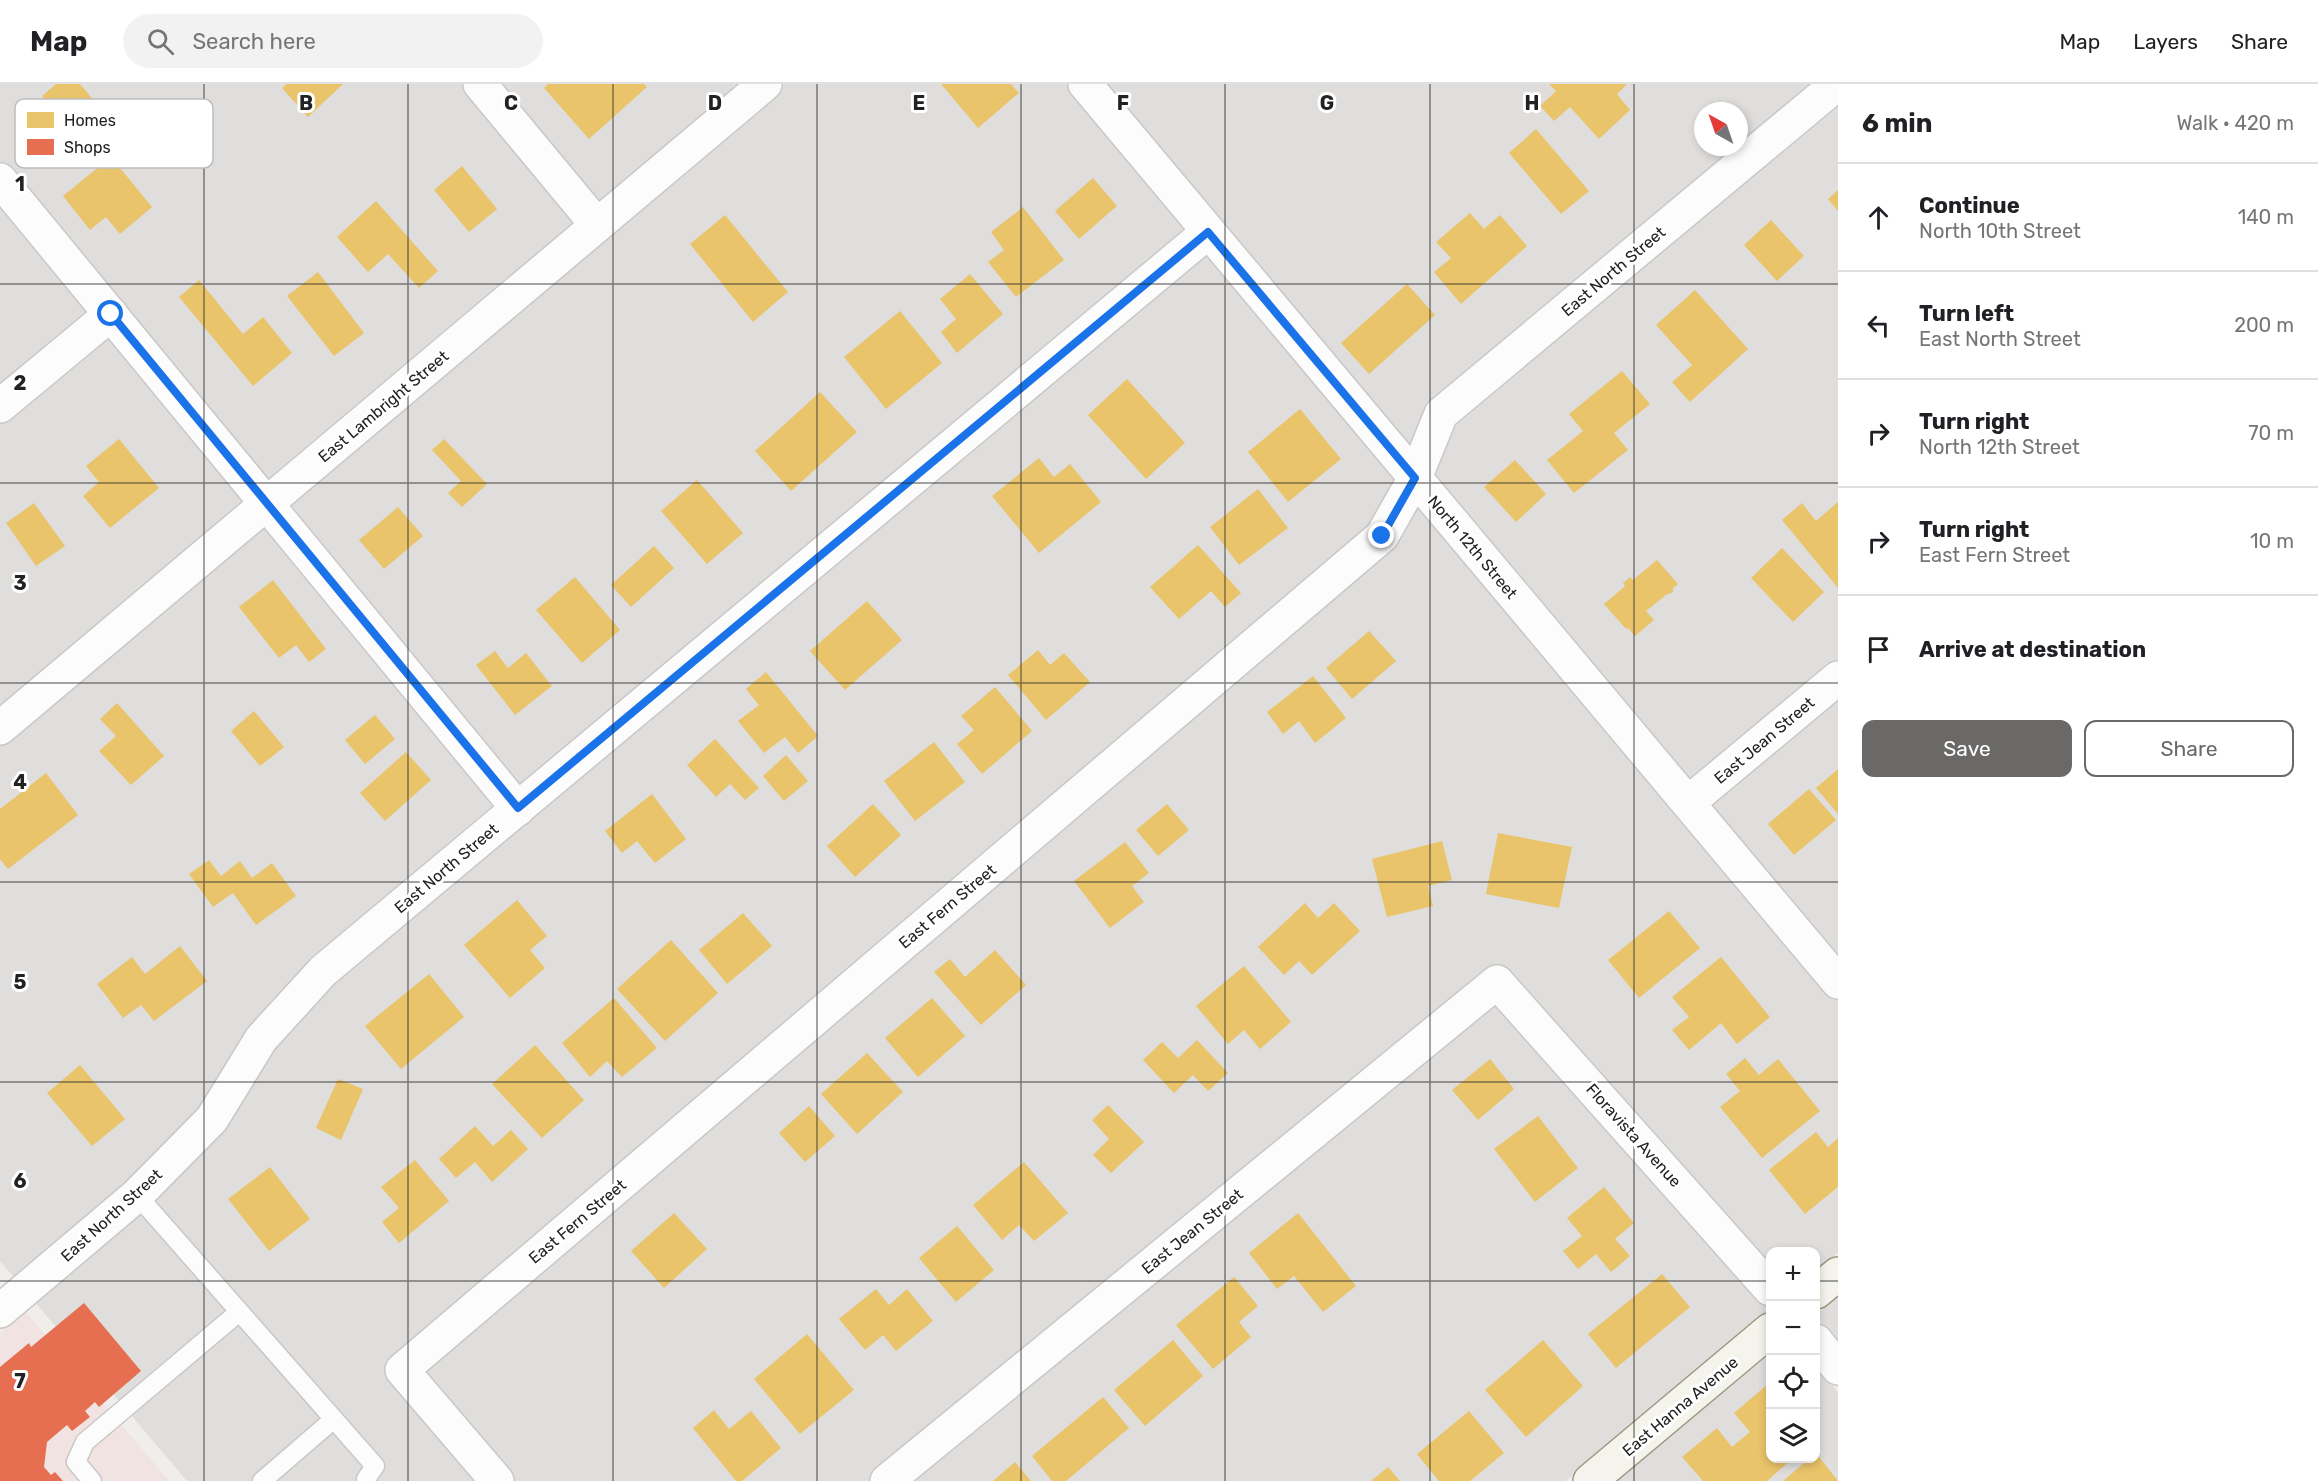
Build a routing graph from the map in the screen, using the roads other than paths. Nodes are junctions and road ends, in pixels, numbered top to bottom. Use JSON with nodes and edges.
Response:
{"nodes":[{"id":1,"x":480,"y":84,"type":"edge"},
{"id":2,"x":765,"y":84,"type":"edge"},
{"id":3,"x":1085,"y":84,"type":"edge"},
{"id":4,"x":1837,"y":84,"type":"edge"},
{"id":5,"x":0,"y":180,"type":"edge"},
{"id":6,"x":597,"y":225,"type":"junction"},
{"id":7,"x":1208,"y":232,"type":"junction"},
{"id":8,"x":111,"y":314,"type":"junction"},
{"id":9,"x":0,"y":406,"type":"edge"},
{"id":10,"x":1415,"y":478,"type":"junction"},
{"id":11,"x":268,"y":503,"type":"junction"},
{"id":12,"x":1838,"y":678,"type":"edge"},
{"id":13,"x":0,"y":728,"type":"edge"},
{"id":14,"x":1689,"y":802,"type":"junction"},
{"id":15,"x":518,"y":808,"type":"junction"},
{"id":16,"x":1497,"y":982,"type":"joint"},
{"id":17,"x":1838,"y":982,"type":"edge"},
{"id":18,"x":137,"y":1196,"type":"junction"},
{"id":19,"x":1838,"y":1274,"type":"edge"},
{"id":20,"x":1766,"y":1285,"type":"edge"},
{"id":21,"x":1820,"y":1288,"type":"edge"},
{"id":22,"x":0,"y":1311,"type":"edge"},
{"id":23,"x":239,"y":1312,"type":"junction"},
{"id":24,"x":1766,"y":1333,"type":"edge"},
{"id":25,"x":1820,"y":1347,"type":"edge"},
{"id":26,"x":1838,"y":1368,"type":"edge"},
{"id":27,"x":334,"y":1419,"type":"junction"},
{"id":28,"x":366,"y":1479,"type":"dead end"},
{"id":29,"x":92,"y":1481,"type":"edge"},
{"id":30,"x":262,"y":1481,"type":"edge"},
{"id":31,"x":498,"y":1481,"type":"edge"},
{"id":32,"x":887,"y":1481,"type":"edge"},
{"id":33,"x":1590,"y":1481,"type":"edge"}],
"edges":[{"from":1,"to":6,"type":"street"},
{"from":2,"to":6,"type":"street","name":"East Lambright Street"},
{"from":3,"to":7,"type":"street","name":"North 12th Street"},
{"from":4,"to":10,"type":"street","name":"East North Street"},
{"from":5,"to":8,"type":"street"},
{"from":6,"to":11,"type":"street","name":"East Lambright Street"},
{"from":7,"to":10,"type":"street","name":"North 12th Street"},
{"from":7,"to":15,"type":"street","name":"East North Street"},
{"from":8,"to":9,"type":"street"},
{"from":8,"to":11,"type":"street"},
{"from":10,"to":14,"type":"street","name":"North 12th Street"},
{"from":10,"to":31,"type":"street","name":"East Fern Street"},
{"from":11,"to":13,"type":"street","name":"East Lambright Street"},
{"from":11,"to":15,"type":"street"},
{"from":12,"to":14,"type":"street","name":"East Jean Street"},
{"from":14,"to":17,"type":"street","name":"North 12th Street"},
{"from":15,"to":18,"type":"street","name":"East North Street"},
{"from":16,"to":20,"type":"street","name":"Floravista Avenue"},
{"from":16,"to":32,"type":"street","name":"East Jean Street"},
{"from":18,"to":22,"type":"street","name":"East North Street"},
{"from":18,"to":23,"type":"lane"},
{"from":19,"to":21,"type":"street"},
{"from":23,"to":27,"type":"lane"},
{"from":23,"to":29,"type":"lane"},
{"from":24,"to":33,"type":"street","name":"East Hanna Avenue"},
{"from":25,"to":26,"type":"street"},
{"from":27,"to":28,"type":"lane"},
{"from":27,"to":30,"type":"lane"}]}
